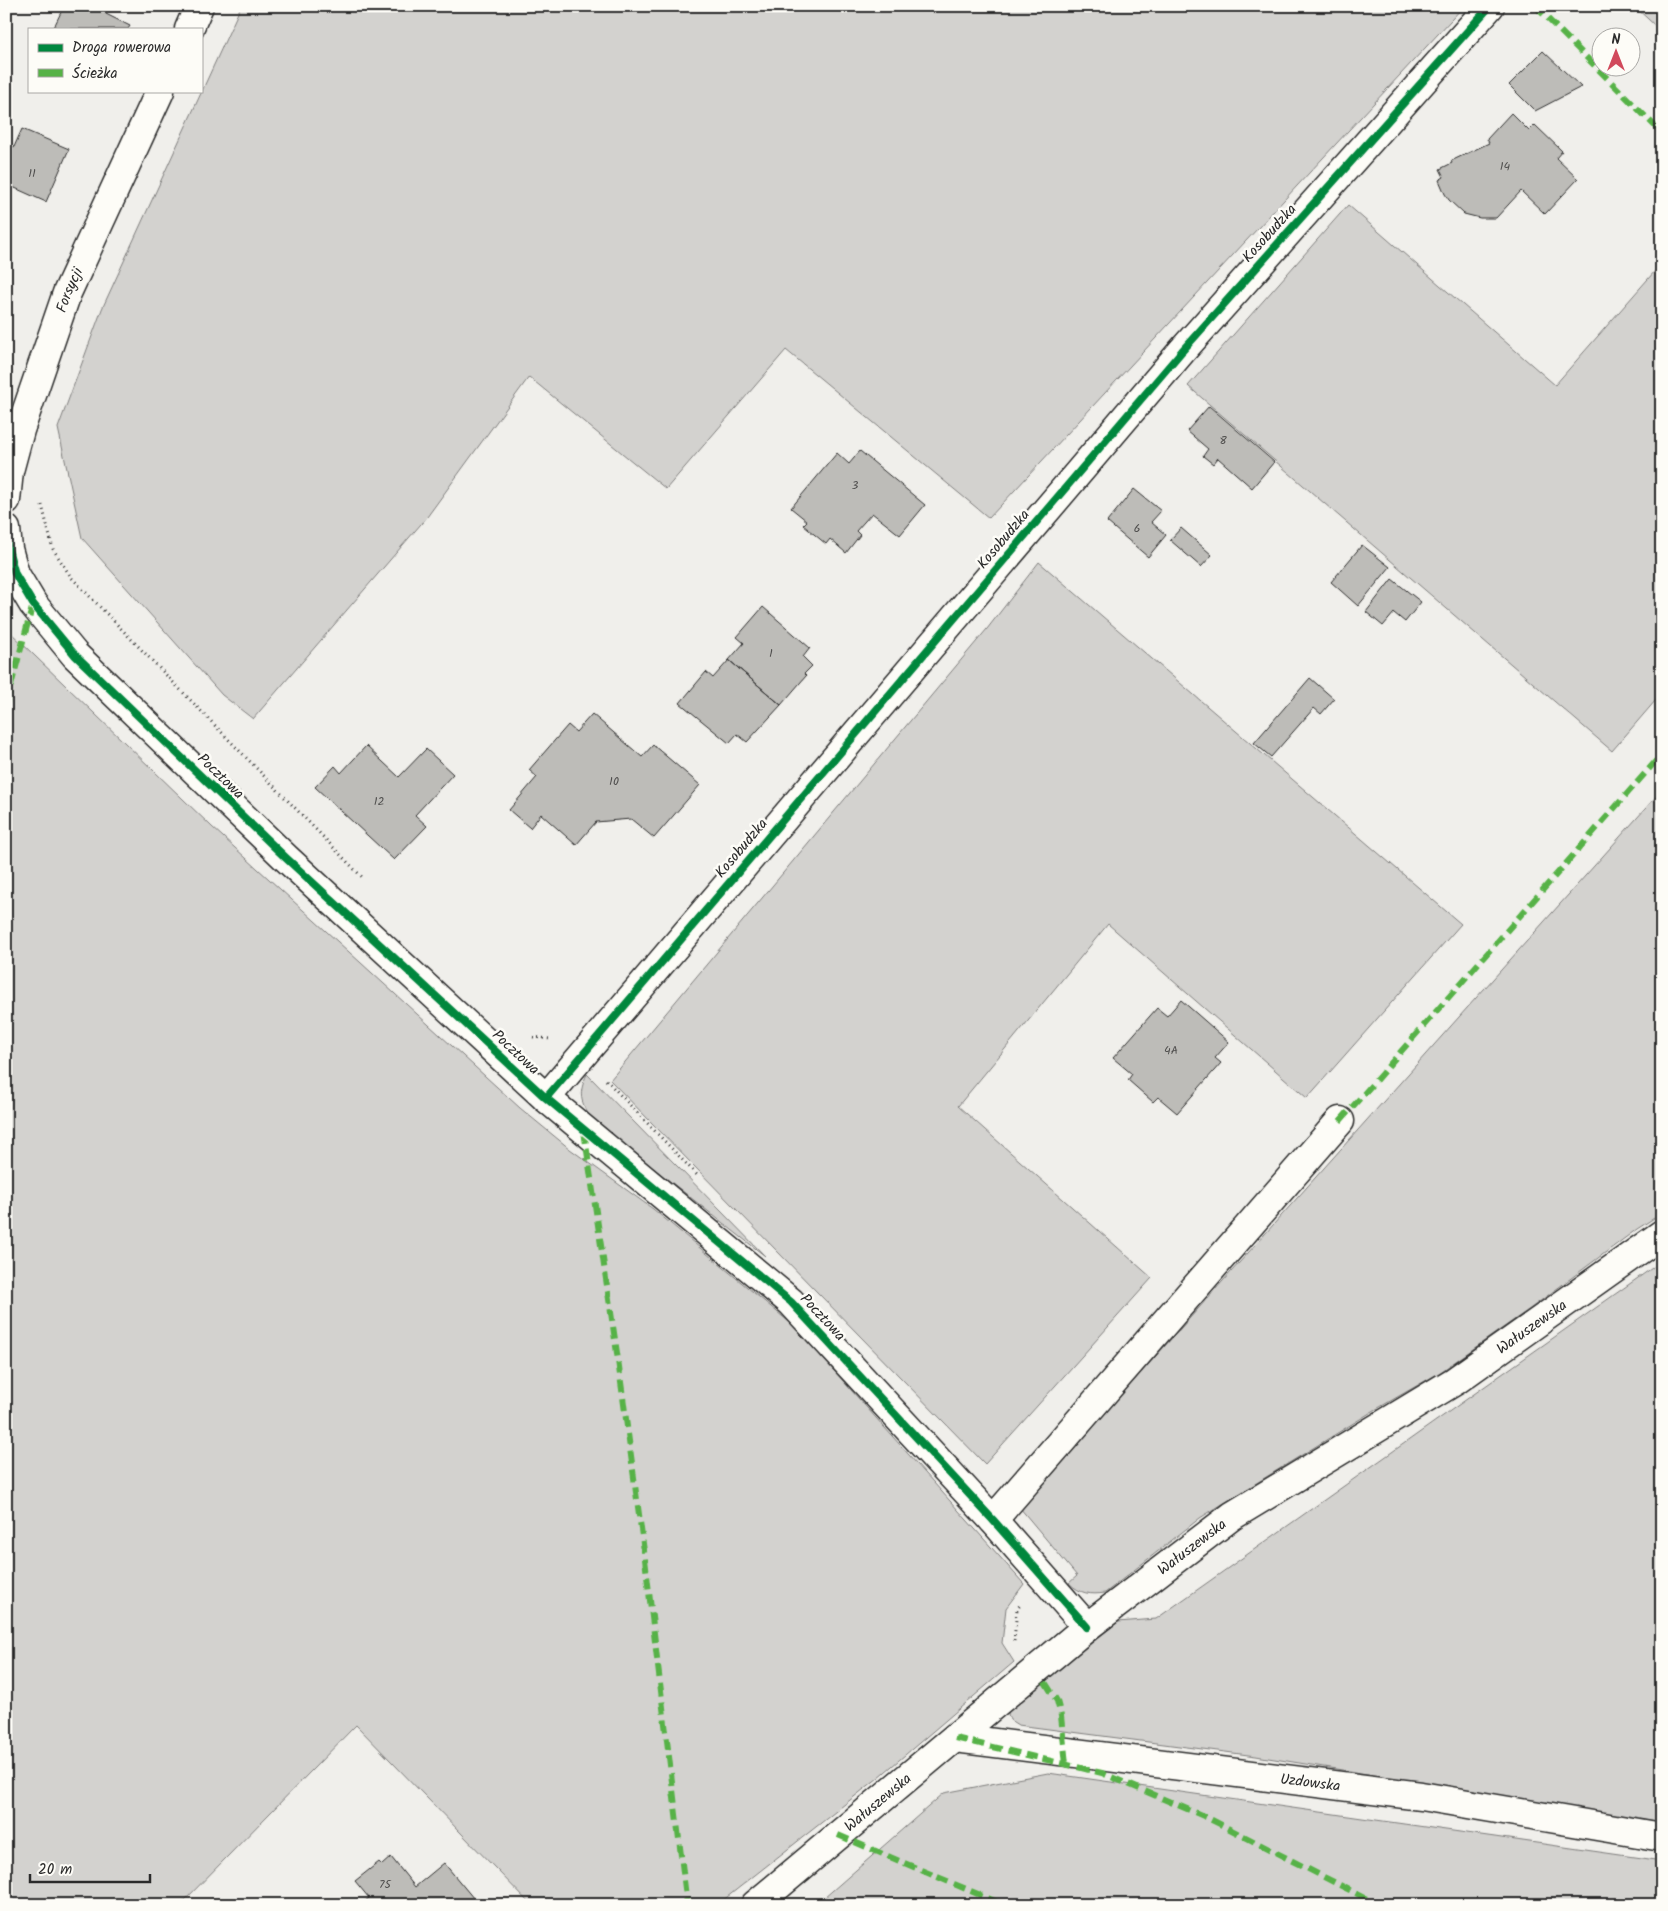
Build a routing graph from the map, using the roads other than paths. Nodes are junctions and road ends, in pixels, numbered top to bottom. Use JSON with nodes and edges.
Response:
{"nodes":[{"id":1,"x":199,"y":6,"type":"edge"},
{"id":2,"x":1490,"y":6,"type":"edge"},
{"id":3,"x":189,"y":28,"type":"edge"},
{"id":4,"x":160,"y":92,"type":"edge"},
{"id":5,"x":6,"y":500,"type":"edge"},
{"id":6,"x":7,"y":539,"type":"edge"},
{"id":7,"x":546,"y":1098,"type":"junction"},
{"id":8,"x":1340,"y":1120,"type":"dead end"},
{"id":9,"x":1662,"y":1234,"type":"edge"},
{"id":10,"x":993,"y":1520,"type":"junction"},
{"id":11,"x":1087,"y":1627,"type":"junction"},
{"id":12,"x":955,"y":1738,"type":"junction"},
{"id":13,"x":1662,"y":1837,"type":"edge"},
{"id":14,"x":755,"y":1905,"type":"edge"}],
"edges":[{"from":1,"to":3,"type":"street"},
{"from":2,"to":7,"type":"street","name":"Kosobudzka"},
{"from":4,"to":5,"type":"street","name":"Forsycji"},
{"from":6,"to":7,"type":"street","name":"Pocztowa"},
{"from":7,"to":10,"type":"street","name":"Pocztowa"},
{"from":8,"to":10,"type":"street"},
{"from":9,"to":11,"type":"street","name":"Wałuszewska"},
{"from":10,"to":11,"type":"street","name":"Pocztowa"},
{"from":11,"to":12,"type":"street","name":"Wałuszewska"},
{"from":12,"to":13,"type":"street","name":"Uzdowska"},
{"from":12,"to":14,"type":"street","name":"Wałuszewska"}]}
